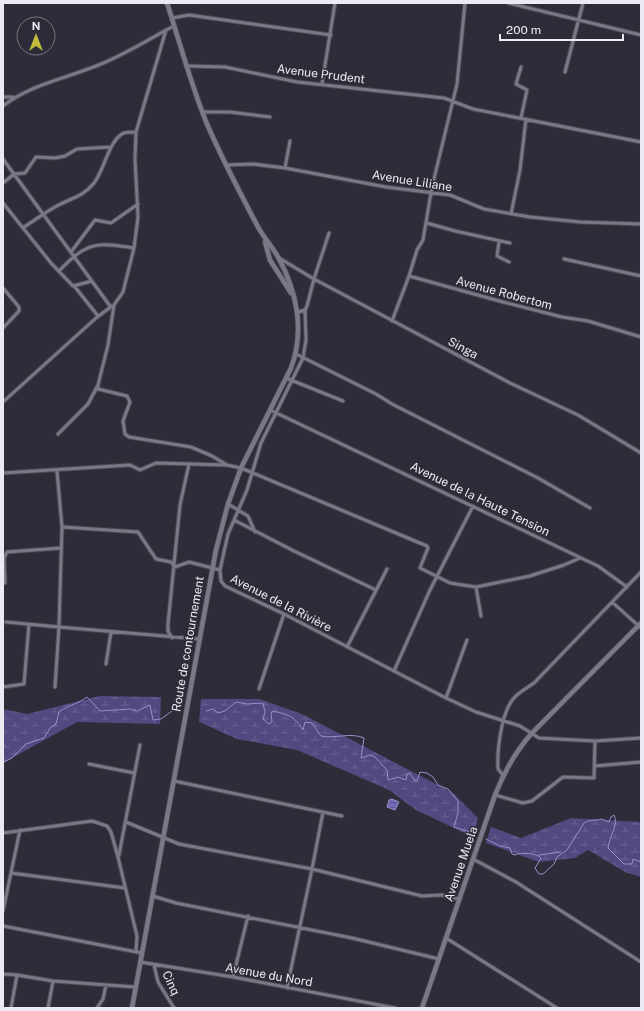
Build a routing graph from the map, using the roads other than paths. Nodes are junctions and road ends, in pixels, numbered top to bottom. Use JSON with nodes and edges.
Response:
{"nodes":[{"id":1,"x":167,"y":3,"type":"edge"},
{"id":2,"x":335,"y":3,"type":"edge"},
{"id":3,"x":465,"y":3,"type":"edge"},
{"id":4,"x":508,"y":3,"type":"edge"},
{"id":5,"x":583,"y":3,"type":"edge"},
{"id":6,"x":172,"y":18,"type":"junction"},
{"id":7,"x":579,"y":20,"type":"junction"},
{"id":8,"x":174,"y":26,"type":"junction"},
{"id":9,"x":166,"y":30,"type":"junction"},
{"id":10,"x":331,"y":35,"type":"junction"},
{"id":11,"x":641,"y":35,"type":"edge"},
{"id":12,"x":188,"y":66,"type":"junction"},
{"id":13,"x":521,"y":67,"type":"dead end"},
{"id":14,"x":566,"y":72,"type":"dead end"},
{"id":15,"x":322,"y":84,"type":"junction"},
{"id":16,"x":3,"y":97,"type":"edge"},
{"id":17,"x":14,"y":98,"type":"junction"},
{"id":18,"x":452,"y":102,"type":"junction"},
{"id":19,"x":3,"y":106,"type":"edge"},
{"id":20,"x":203,"y":112,"type":"junction"},
{"id":21,"x":270,"y":117,"type":"dead end"},
{"id":22,"x":521,"y":118,"type":"junction"},
{"id":23,"x":526,"y":119,"type":"junction"},
{"id":24,"x":136,"y":132,"type":"junction"},
{"id":25,"x":290,"y":141,"type":"dead end"},
{"id":26,"x":641,"y":142,"type":"edge"},
{"id":27,"x":111,"y":147,"type":"junction"},
{"id":28,"x":3,"y":159,"type":"edge"},
{"id":29,"x":226,"y":165,"type":"junction"},
{"id":30,"x":285,"y":168,"type":"junction"},
{"id":31,"x":14,"y":174,"type":"junction"},
{"id":32,"x":3,"y":183,"type":"edge"},
{"id":33,"x":431,"y":193,"type":"junction"},
{"id":34,"x":3,"y":203,"type":"edge"},
{"id":35,"x":138,"y":204,"type":"junction"},
{"id":36,"x":511,"y":214,"type":"junction"},
{"id":37,"x":44,"y":215,"type":"junction"},
{"id":38,"x":427,"y":223,"type":"junction"},
{"id":39,"x":641,"y":224,"type":"edge"},
{"id":40,"x":24,"y":227,"type":"junction"},
{"id":41,"x":329,"y":233,"type":"dead end"},
{"id":42,"x":265,"y":242,"type":"junction"},
{"id":43,"x":500,"y":242,"type":"junction"},
{"id":44,"x":510,"y":243,"type":"dead end"},
{"id":45,"x":134,"y":248,"type":"junction"},
{"id":46,"x":71,"y":252,"type":"junction"},
{"id":47,"x":74,"y":256,"type":"junction"},
{"id":48,"x":278,"y":257,"type":"junction"},
{"id":49,"x":564,"y":259,"type":"dead end"},
{"id":50,"x":509,"y":262,"type":"dead end"},
{"id":51,"x":59,"y":271,"type":"junction"},
{"id":52,"x":409,"y":276,"type":"junction"},
{"id":53,"x":641,"y":276,"type":"edge"},
{"id":54,"x":314,"y":279,"type":"junction"},
{"id":55,"x":92,"y":281,"type":"junction"},
{"id":56,"x":75,"y":286,"type":"junction"},
{"id":57,"x":3,"y":288,"type":"edge"},
{"id":58,"x":293,"y":296,"type":"junction"},
{"id":59,"x":112,"y":306,"type":"junction"},
{"id":60,"x":306,"y":310,"type":"junction"},
{"id":61,"x":298,"y":312,"type":"junction"},
{"id":62,"x":98,"y":316,"type":"junction"},
{"id":63,"x":392,"y":321,"type":"junction"},
{"id":64,"x":3,"y":328,"type":"edge"},
{"id":65,"x":641,"y":337,"type":"edge"},
{"id":66,"x":296,"y":354,"type":"junction"},
{"id":67,"x":303,"y":358,"type":"junction"},
{"id":68,"x":286,"y":378,"type":"junction"},
{"id":69,"x":293,"y":380,"type":"junction"},
{"id":70,"x":97,"y":387,"type":"junction"},
{"id":71,"x":343,"y":401,"type":"dead end"},
{"id":72,"x":3,"y":402,"type":"edge"},
{"id":73,"x":270,"y":410,"type":"junction"},
{"id":74,"x":276,"y":413,"type":"junction"},
{"id":75,"x":58,"y":434,"type":"dead end"},
{"id":76,"x":641,"y":453,"type":"edge"},
{"id":77,"x":189,"y":464,"type":"junction"},
{"id":78,"x":227,"y":465,"type":"junction"},
{"id":79,"x":242,"y":468,"type":"junction"},
{"id":80,"x":57,"y":471,"type":"junction"},
{"id":81,"x":252,"y":472,"type":"junction"},
{"id":82,"x":3,"y":473,"type":"edge"},
{"id":83,"x":228,"y":504,"type":"junction"},
{"id":84,"x":473,"y":506,"type":"junction"},
{"id":85,"x":590,"y":508,"type":"dead end"},
{"id":86,"x":239,"y":509,"type":"junction"},
{"id":87,"x":234,"y":520,"type":"junction"},
{"id":88,"x":62,"y":527,"type":"junction"},
{"id":89,"x":255,"y":532,"type":"junction"},
{"id":90,"x":61,"y":548,"type":"junction"},
{"id":91,"x":580,"y":558,"type":"junction"},
{"id":92,"x":175,"y":567,"type":"junction"},
{"id":93,"x":212,"y":568,"type":"junction"},
{"id":94,"x":387,"y":569,"type":"dead end"},
{"id":95,"x":220,"y":570,"type":"junction"},
{"id":96,"x":641,"y":572,"type":"edge"},
{"id":97,"x":436,"y":577,"type":"junction"},
{"id":98,"x":5,"y":583,"type":"dead end"},
{"id":99,"x":476,"y":587,"type":"junction"},
{"id":100,"x":627,"y":587,"type":"junction"},
{"id":101,"x":376,"y":590,"type":"junction"},
{"id":102,"x":612,"y":602,"type":"junction"},
{"id":103,"x":284,"y":614,"type":"junction"},
{"id":104,"x":481,"y":616,"type":"dead end"},
{"id":105,"x":6,"y":622,"type":"dead end"},
{"id":106,"x":29,"y":624,"type":"junction"},
{"id":107,"x":640,"y":626,"type":"edge"},
{"id":108,"x":59,"y":627,"type":"junction"},
{"id":109,"x":111,"y":632,"type":"junction"},
{"id":110,"x":172,"y":638,"type":"junction"},
{"id":111,"x":199,"y":639,"type":"junction"},
{"id":112,"x":466,"y":640,"type":"dead end"},
{"id":113,"x":347,"y":647,"type":"junction"},
{"id":114,"x":106,"y":664,"type":"dead end"},
{"id":115,"x":394,"y":671,"type":"junction"},
{"id":116,"x":55,"y":686,"type":"dead end"},
{"id":117,"x":3,"y":687,"type":"edge"},
{"id":118,"x":259,"y":689,"type":"dead end"},
{"id":119,"x":446,"y":698,"type":"junction"},
{"id":120,"x":504,"y":721,"type":"junction"},
{"id":121,"x":532,"y":733,"type":"junction"},
{"id":122,"x":641,"y":738,"type":"edge"},
{"id":123,"x":594,"y":741,"type":"junction"},
{"id":124,"x":140,"y":745,"type":"dead end"},
{"id":125,"x":641,"y":762,"type":"edge"},
{"id":126,"x":89,"y":764,"type":"dead end"},
{"id":127,"x":595,"y":766,"type":"junction"},
{"id":128,"x":134,"y":773,"type":"junction"},
{"id":129,"x":503,"y":775,"type":"junction"},
{"id":130,"x":174,"y":781,"type":"junction"},
{"id":131,"x":495,"y":795,"type":"junction"},
{"id":132,"x":323,"y":812,"type":"junction"},
{"id":133,"x":342,"y":816,"type":"dead end"},
{"id":134,"x":126,"y":822,"type":"junction"},
{"id":135,"x":20,"y":830,"type":"junction"},
{"id":136,"x":3,"y":833,"type":"edge"},
{"id":137,"x":164,"y":837,"type":"junction"},
{"id":138,"x":118,"y":857,"type":"junction"},
{"id":139,"x":473,"y":859,"type":"junction"},
{"id":140,"x":312,"y":869,"type":"junction"},
{"id":141,"x":11,"y":873,"type":"junction"},
{"id":142,"x":125,"y":888,"type":"junction"},
{"id":143,"x":153,"y":896,"type":"junction"},
{"id":144,"x":459,"y":899,"type":"junction"},
{"id":145,"x":3,"y":911,"type":"edge"},
{"id":146,"x":248,"y":916,"type":"junction"},
{"id":147,"x":3,"y":926,"type":"edge"},
{"id":148,"x":300,"y":927,"type":"junction"},
{"id":149,"x":446,"y":938,"type":"junction"},
{"id":150,"x":136,"y":951,"type":"junction"},
{"id":151,"x":142,"y":952,"type":"junction"},
{"id":152,"x":439,"y":959,"type":"junction"},
{"id":153,"x":140,"y":962,"type":"junction"},
{"id":154,"x":641,"y":962,"type":"edge"},
{"id":155,"x":154,"y":965,"type":"junction"},
{"id":156,"x":3,"y":974,"type":"edge"},
{"id":157,"x":17,"y":975,"type":"junction"},
{"id":158,"x":233,"y":977,"type":"junction"},
{"id":159,"x":53,"y":981,"type":"junction"},
{"id":160,"x":106,"y":985,"type":"junction"},
{"id":161,"x":136,"y":987,"type":"junction"},
{"id":162,"x":287,"y":988,"type":"junction"},
{"id":163,"x":11,"y":1008,"type":"edge"},
{"id":164,"x":48,"y":1008,"type":"edge"},
{"id":165,"x":97,"y":1008,"type":"edge"},
{"id":166,"x":132,"y":1008,"type":"edge"},
{"id":167,"x":174,"y":1008,"type":"edge"},
{"id":168,"x":395,"y":1008,"type":"edge"},
{"id":169,"x":422,"y":1008,"type":"edge"},
{"id":170,"x":557,"y":1008,"type":"edge"}],
"edges":[{"from":1,"to":6,"type":"street","name":"Route de contournement"},
{"from":2,"to":10,"type":"street"},
{"from":3,"to":18,"type":"street"},
{"from":4,"to":7,"type":"street"},
{"from":5,"to":7,"type":"street"},
{"from":6,"to":8,"type":"street","name":"Route de contournement"},
{"from":6,"to":10,"type":"street"},
{"from":7,"to":11,"type":"street"},
{"from":7,"to":14,"type":"street"},
{"from":8,"to":9,"type":"street"},
{"from":8,"to":12,"type":"street","name":"Route de contournement"},
{"from":9,"to":17,"type":"street"},
{"from":9,"to":24,"type":"street"},
{"from":10,"to":15,"type":"street"},
{"from":12,"to":15,"type":"street","name":"Avenue Prudent"},
{"from":12,"to":20,"type":"street","name":"Route de contournement"},
{"from":13,"to":22,"type":"street"},
{"from":15,"to":18,"type":"street","name":"Avenue Prudent"},
{"from":16,"to":17,"type":"street"},
{"from":17,"to":19,"type":"street"},
{"from":18,"to":22,"type":"street","name":"Avenue Prudent"},
{"from":18,"to":33,"type":"street"},
{"from":20,"to":21,"type":"street"},
{"from":20,"to":29,"type":"street","name":"Route de contournement"},
{"from":22,"to":23,"type":"street","name":"Avenue Prudent"},
{"from":23,"to":26,"type":"street","name":"Avenue Prudent"},
{"from":23,"to":36,"type":"street"},
{"from":24,"to":27,"type":"street"},
{"from":24,"to":35,"type":"street"},
{"from":25,"to":30,"type":"street"},
{"from":27,"to":31,"type":"street"},
{"from":27,"to":37,"type":"street"},
{"from":28,"to":31,"type":"street"},
{"from":29,"to":30,"type":"street","name":"Avenue Liliane"},
{"from":29,"to":42,"type":"street","name":"Route de contournement"},
{"from":30,"to":33,"type":"street","name":"Avenue Liliane"},
{"from":31,"to":32,"type":"street"},
{"from":31,"to":37,"type":"street"},
{"from":33,"to":36,"type":"street","name":"Avenue Liliane"},
{"from":33,"to":38,"type":"street"},
{"from":34,"to":40,"type":"street"},
{"from":35,"to":45,"type":"street"},
{"from":35,"to":46,"type":"street"},
{"from":36,"to":39,"type":"street","name":"Avenue Liliane"},
{"from":37,"to":40,"type":"street"},
{"from":37,"to":46,"type":"street"},
{"from":38,"to":43,"type":"street"},
{"from":38,"to":52,"type":"street"},
{"from":40,"to":51,"type":"street"},
{"from":41,"to":54,"type":"street"},
{"from":42,"to":48,"type":"street","name":"Route de contournement"},
{"from":42,"to":58,"type":"street","name":"Route de contournement"},
{"from":43,"to":44,"type":"street"},
{"from":43,"to":50,"type":"street"},
{"from":45,"to":47,"type":"street"},
{"from":45,"to":59,"type":"street"},
{"from":46,"to":47,"type":"street"},
{"from":47,"to":51,"type":"street"},
{"from":47,"to":55,"type":"street"},
{"from":48,"to":54,"type":"street","name":"Singa"},
{"from":48,"to":58,"type":"street","name":"Route de contournement"},
{"from":49,"to":53,"type":"street"},
{"from":51,"to":56,"type":"street"},
{"from":52,"to":63,"type":"street"},
{"from":52,"to":65,"type":"street","name":"Avenue Robertom"},
{"from":54,"to":60,"type":"street"},
{"from":54,"to":63,"type":"street","name":"Singa"},
{"from":55,"to":56,"type":"street"},
{"from":55,"to":59,"type":"street"},
{"from":56,"to":62,"type":"street"},
{"from":57,"to":64,"type":"street"},
{"from":58,"to":61,"type":"street","name":"Route de contournement"},
{"from":59,"to":62,"type":"street"},
{"from":59,"to":70,"type":"street"},
{"from":60,"to":61,"type":"street"},
{"from":60,"to":67,"type":"street"},
{"from":61,"to":66,"type":"street","name":"Route de contournement"},
{"from":62,"to":72,"type":"street"},
{"from":63,"to":76,"type":"street","name":"Singa"},
{"from":66,"to":67,"type":"street"},
{"from":66,"to":68,"type":"street","name":"Route de contournement"},
{"from":67,"to":69,"type":"street"},
{"from":67,"to":85,"type":"street"},
{"from":68,"to":69,"type":"street"},
{"from":68,"to":73,"type":"street","name":"Route de contournement"},
{"from":69,"to":71,"type":"street"},
{"from":69,"to":74,"type":"street"},
{"from":70,"to":75,"type":"street"},
{"from":70,"to":78,"type":"street"},
{"from":73,"to":74,"type":"street","name":"Avenue de la Haute Tension"},
{"from":73,"to":79,"type":"street","name":"Route de contournement"},
{"from":74,"to":81,"type":"street"},
{"from":74,"to":84,"type":"street","name":"Avenue de la Haute Tension"},
{"from":77,"to":78,"type":"street"},
{"from":77,"to":80,"type":"street"},
{"from":77,"to":92,"type":"street"},
{"from":78,"to":79,"type":"street"},
{"from":79,"to":81,"type":"street"},
{"from":79,"to":83,"type":"street","name":"Route de contournement"},
{"from":80,"to":82,"type":"street"},
{"from":80,"to":88,"type":"street"},
{"from":81,"to":86,"type":"street"},
{"from":81,"to":97,"type":"street"},
{"from":83,"to":86,"type":"street"},
{"from":83,"to":93,"type":"street","name":"Route de contournement"},
{"from":84,"to":91,"type":"street","name":"Avenue de la Haute Tension"},
{"from":84,"to":97,"type":"street"},
{"from":86,"to":87,"type":"street"},
{"from":86,"to":89,"type":"street"},
{"from":87,"to":89,"type":"street"},
{"from":87,"to":95,"type":"street"},
{"from":88,"to":90,"type":"street"},
{"from":88,"to":92,"type":"street"},
{"from":89,"to":101,"type":"street"},
{"from":90,"to":98,"type":"street"},
{"from":90,"to":108,"type":"street"},
{"from":91,"to":99,"type":"street"},
{"from":91,"to":100,"type":"street","name":"Avenue de la Haute Tension"},
{"from":92,"to":93,"type":"street","name":"Avenue de la Rivière"},
{"from":92,"to":110,"type":"street"},
{"from":93,"to":95,"type":"street","name":"Avenue de la Rivière"},
{"from":93,"to":111,"type":"street","name":"Route de contournement"},
{"from":94,"to":101,"type":"street"},
{"from":95,"to":103,"type":"street","name":"Avenue de la Rivière"},
{"from":96,"to":100,"type":"street"},
{"from":97,"to":99,"type":"street"},
{"from":97,"to":115,"type":"street"},
{"from":99,"to":104,"type":"street"},
{"from":100,"to":102,"type":"street"},
{"from":101,"to":113,"type":"street"},
{"from":102,"to":107,"type":"street"},
{"from":102,"to":120,"type":"street"},
{"from":103,"to":113,"type":"street","name":"Avenue de la Rivière"},
{"from":103,"to":118,"type":"street"},
{"from":105,"to":106,"type":"street"},
{"from":106,"to":108,"type":"street"},
{"from":106,"to":117,"type":"street"},
{"from":107,"to":121,"type":"street","name":"Avenue Muela"},
{"from":108,"to":109,"type":"street"},
{"from":108,"to":116,"type":"street"},
{"from":109,"to":110,"type":"street"},
{"from":109,"to":114,"type":"street"},
{"from":110,"to":111,"type":"street"},
{"from":111,"to":130,"type":"street","name":"Route de contournement"},
{"from":112,"to":119,"type":"street"},
{"from":113,"to":115,"type":"street","name":"Avenue de la Rivière"},
{"from":115,"to":119,"type":"street","name":"Avenue de la Rivière"},
{"from":119,"to":120,"type":"street","name":"Avenue de la Rivière"},
{"from":120,"to":121,"type":"street","name":"Avenue de la Rivière"},
{"from":120,"to":129,"type":"street"},
{"from":121,"to":123,"type":"street","name":"Avenue de la Rivière"},
{"from":121,"to":129,"type":"street","name":"Avenue Muela"},
{"from":122,"to":123,"type":"street","name":"Avenue de la Rivière"},
{"from":123,"to":127,"type":"street"},
{"from":124,"to":128,"type":"street"},
{"from":125,"to":127,"type":"street"},
{"from":126,"to":128,"type":"street"},
{"from":127,"to":131,"type":"street"},
{"from":128,"to":134,"type":"street"},
{"from":129,"to":131,"type":"street","name":"Avenue Muela"},
{"from":130,"to":132,"type":"street"},
{"from":130,"to":137,"type":"street","name":"Route de contournement"},
{"from":131,"to":139,"type":"street","name":"Avenue Muela"},
{"from":132,"to":133,"type":"street"},
{"from":132,"to":140,"type":"street"},
{"from":134,"to":137,"type":"street"},
{"from":134,"to":138,"type":"street"},
{"from":135,"to":136,"type":"street"},
{"from":135,"to":138,"type":"street"},
{"from":135,"to":141,"type":"street"},
{"from":137,"to":140,"type":"street"},
{"from":137,"to":143,"type":"street","name":"Route de contournement"},
{"from":138,"to":142,"type":"street"},
{"from":139,"to":144,"type":"street","name":"Avenue Muela"},
{"from":139,"to":154,"type":"street"},
{"from":140,"to":144,"type":"street"},
{"from":140,"to":148,"type":"street"},
{"from":141,"to":142,"type":"street"},
{"from":141,"to":145,"type":"street"},
{"from":142,"to":150,"type":"street"},
{"from":143,"to":146,"type":"street"},
{"from":143,"to":151,"type":"street","name":"Route de contournement"},
{"from":144,"to":149,"type":"street","name":"Avenue Muela"},
{"from":146,"to":148,"type":"street"},
{"from":146,"to":158,"type":"street"},
{"from":147,"to":150,"type":"street"},
{"from":148,"to":152,"type":"street"},
{"from":148,"to":162,"type":"street"},
{"from":149,"to":152,"type":"street","name":"Avenue Muela"},
{"from":149,"to":170,"type":"street"},
{"from":150,"to":151,"type":"street"},
{"from":151,"to":153,"type":"street","name":"Route de contournement"},
{"from":152,"to":169,"type":"street","name":"Avenue Muela"},
{"from":153,"to":155,"type":"street","name":"Avenue du Nord"},
{"from":153,"to":161,"type":"street","name":"Route de contournement"},
{"from":155,"to":158,"type":"street","name":"Avenue du Nord"},
{"from":155,"to":167,"type":"street","name":"Cinq"},
{"from":156,"to":157,"type":"street"},
{"from":157,"to":159,"type":"street"},
{"from":157,"to":163,"type":"street"},
{"from":158,"to":162,"type":"street","name":"Avenue du Nord"},
{"from":159,"to":160,"type":"street"},
{"from":159,"to":164,"type":"street"},
{"from":160,"to":161,"type":"street"},
{"from":160,"to":165,"type":"street"},
{"from":161,"to":166,"type":"street","name":"Route de contournement"},
{"from":162,"to":168,"type":"street","name":"Avenue du Nord"}]}
